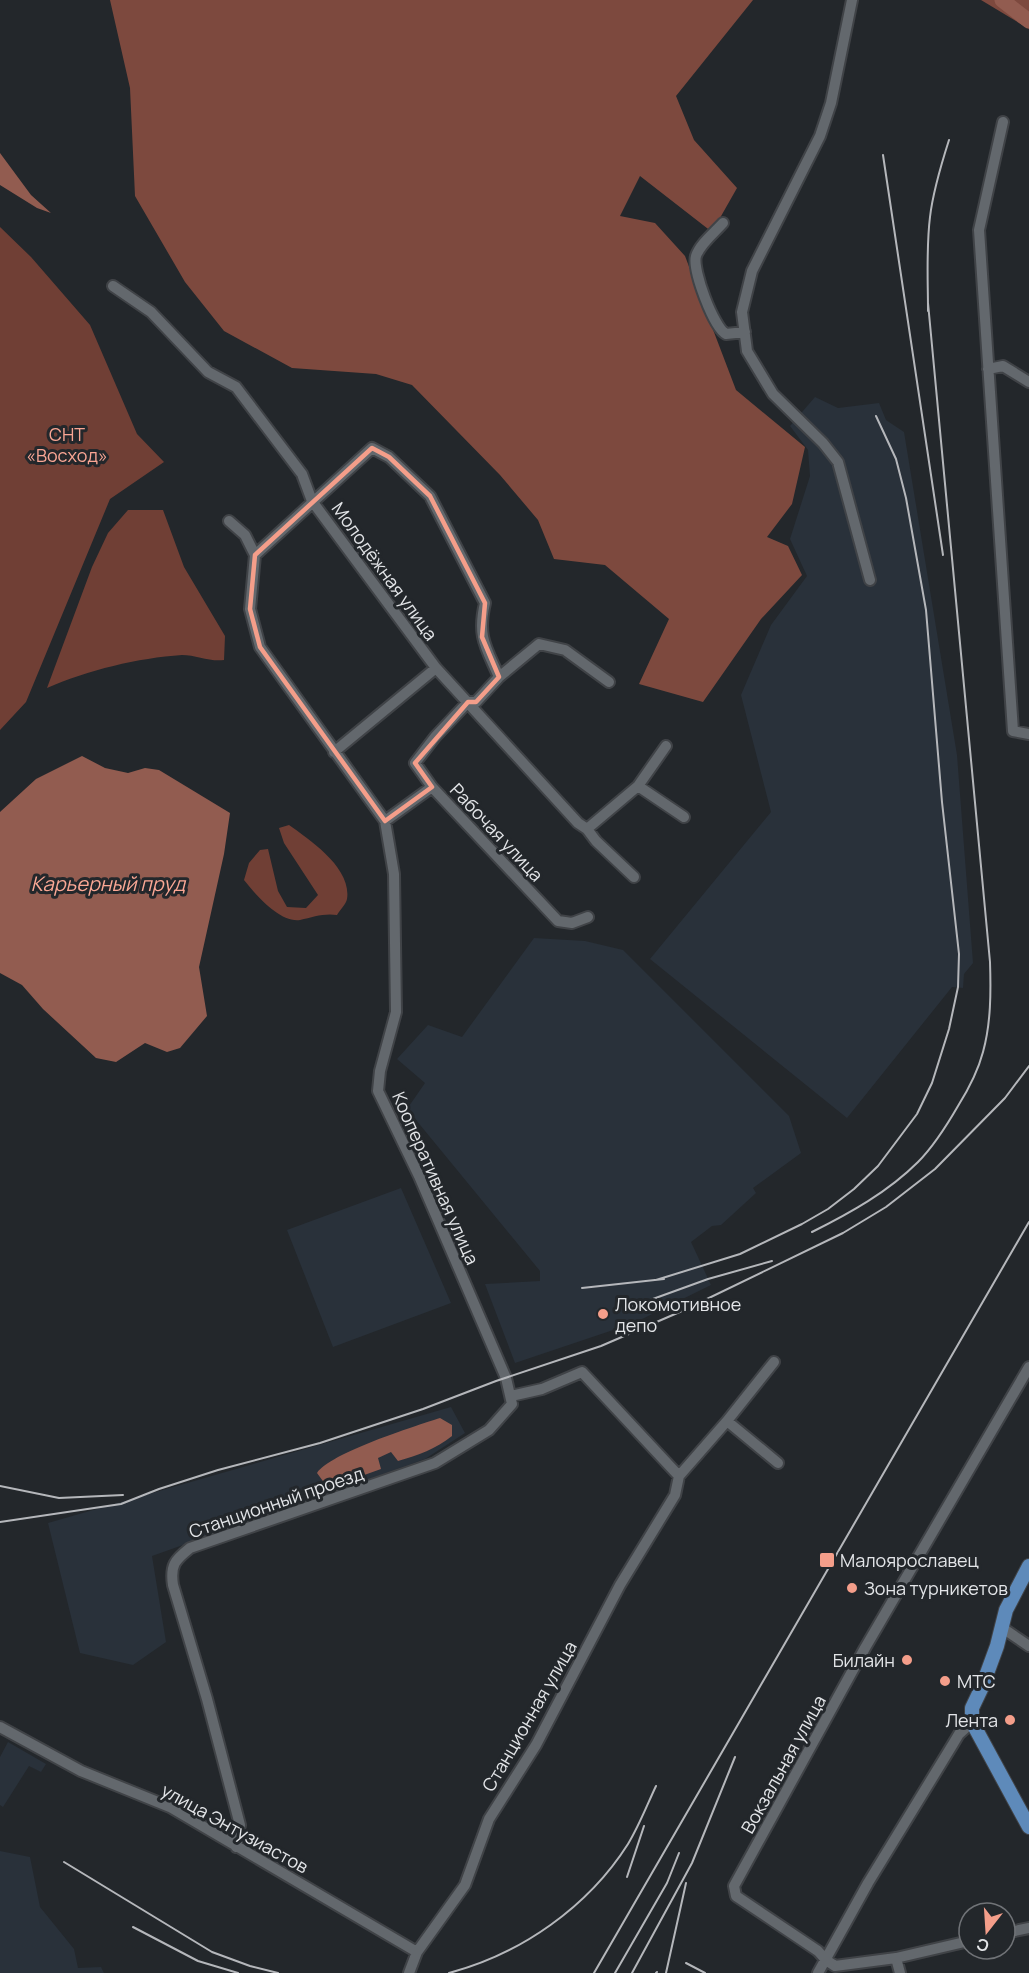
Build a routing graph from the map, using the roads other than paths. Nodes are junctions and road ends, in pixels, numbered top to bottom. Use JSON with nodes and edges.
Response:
{"nodes":[{"id":1,"x":852,"y":0,"type":"edge"},
{"id":2,"x":1003,"y":122,"type":"dead end"},
{"id":3,"x":723,"y":223,"type":"dead end"},
{"id":4,"x":113,"y":286,"type":"dead end"},
{"id":5,"x":745,"y":332,"type":"junction"},
{"id":6,"x":988,"y":369,"type":"junction"},
{"id":7,"x":1029,"y":382,"type":"edge"},
{"id":8,"x":312,"y":501,"type":"junction"},
{"id":9,"x":229,"y":521,"type":"dead end"},
{"id":10,"x":255,"y":555,"type":"junction"},
{"id":11,"x":870,"y":580,"type":"dead end"},
{"id":12,"x":436,"y":668,"type":"junction"},
{"id":13,"x":499,"y":677,"type":"junction"},
{"id":14,"x":609,"y":682,"type":"dead end"},
{"id":15,"x":468,"y":702,"type":"junction"},
{"id":16,"x":1029,"y":734,"type":"edge"},
{"id":17,"x":666,"y":746,"type":"dead end"},
{"id":18,"x":334,"y":752,"type":"junction"},
{"id":19,"x":638,"y":786,"type":"junction"},
{"id":20,"x":432,"y":787,"type":"junction"},
{"id":21,"x":684,"y":817,"type":"dead end"},
{"id":22,"x":385,"y":821,"type":"junction"},
{"id":23,"x":587,"y":829,"type":"junction"},
{"id":24,"x":634,"y":877,"type":"dead end"},
{"id":25,"x":588,"y":917,"type":"dead end"},
{"id":26,"x":774,"y":1362,"type":"dead end"},
{"id":27,"x":1029,"y":1367,"type":"edge"},
{"id":28,"x":511,"y":1396,"type":"junction"},
{"id":29,"x":727,"y":1421,"type":"junction"},
{"id":30,"x":778,"y":1463,"type":"dead end"},
{"id":31,"x":679,"y":1476,"type":"junction"},
{"id":32,"x":1029,"y":1566,"type":"edge"},
{"id":33,"x":1001,"y":1627,"type":"junction"},
{"id":34,"x":1029,"y":1646,"type":"edge"},
{"id":35,"x":972,"y":1722,"type":"junction"},
{"id":36,"x":0,"y":1727,"type":"edge"},
{"id":37,"x":1029,"y":1827,"type":"edge"},
{"id":38,"x":236,"y":1847,"type":"junction"},
{"id":39,"x":957,"y":1944,"type":"edge"},
{"id":40,"x":417,"y":1952,"type":"junction"},
{"id":41,"x":896,"y":1958,"type":"junction"},
{"id":42,"x":826,"y":1960,"type":"junction"},
{"id":43,"x":409,"y":1973,"type":"edge"},
{"id":44,"x":818,"y":1973,"type":"edge"},
{"id":45,"x":900,"y":1973,"type":"edge"}],
"edges":[{"from":1,"to":5,"type":"street"},
{"from":2,"to":6,"type":"street"},
{"from":3,"to":5,"type":"street"},
{"from":4,"to":8,"type":"street","name":"Молодёжная улица"},
{"from":5,"to":11,"type":"street"},
{"from":6,"to":7,"type":"street"},
{"from":6,"to":16,"type":"street"},
{"from":8,"to":10,"type":"street"},
{"from":8,"to":12,"type":"street","name":"Молодёжная улица"},
{"from":8,"to":13,"type":"street"},
{"from":9,"to":10,"type":"street"},
{"from":10,"to":18,"type":"street","name":"Кооперативная улица"},
{"from":12,"to":15,"type":"street","name":"Молодёжная улица"},
{"from":12,"to":18,"type":"street"},
{"from":13,"to":14,"type":"street"},
{"from":13,"to":15,"type":"street"},
{"from":15,"to":20,"type":"street","name":"Рабочая улица"},
{"from":15,"to":23,"type":"street","name":"Молодёжная улица"},
{"from":17,"to":19,"type":"street"},
{"from":18,"to":22,"type":"street","name":"Кооперативная улица"},
{"from":19,"to":21,"type":"street"},
{"from":19,"to":23,"type":"street"},
{"from":20,"to":22,"type":"street"},
{"from":20,"to":25,"type":"street","name":"Рабочая улица"},
{"from":22,"to":28,"type":"street","name":"Кооперативная улица"},
{"from":23,"to":24,"type":"street","name":"Молодёжная улица"},
{"from":26,"to":29,"type":"street"},
{"from":27,"to":42,"type":"street","name":"Вокзальная улица"},
{"from":28,"to":31,"type":"street"},
{"from":28,"to":38,"type":"street","name":"Станционный проезд"},
{"from":29,"to":30,"type":"street"},
{"from":29,"to":31,"type":"street"},
{"from":31,"to":40,"type":"street","name":"Станционная улица"},
{"from":32,"to":33,"type":"main road"},
{"from":33,"to":34,"type":"street"},
{"from":33,"to":35,"type":"main road"},
{"from":35,"to":37,"type":"main road"},
{"from":35,"to":42,"type":"street"},
{"from":36,"to":38,"type":"street","name":"улица Энтузиастов"},
{"from":38,"to":40,"type":"street","name":"улица Энтузиастов"},
{"from":39,"to":41,"type":"street"},
{"from":40,"to":43,"type":"street","name":"Станционная улица"},
{"from":41,"to":42,"type":"street"},
{"from":41,"to":45,"type":"street"},
{"from":42,"to":44,"type":"street"}]}
